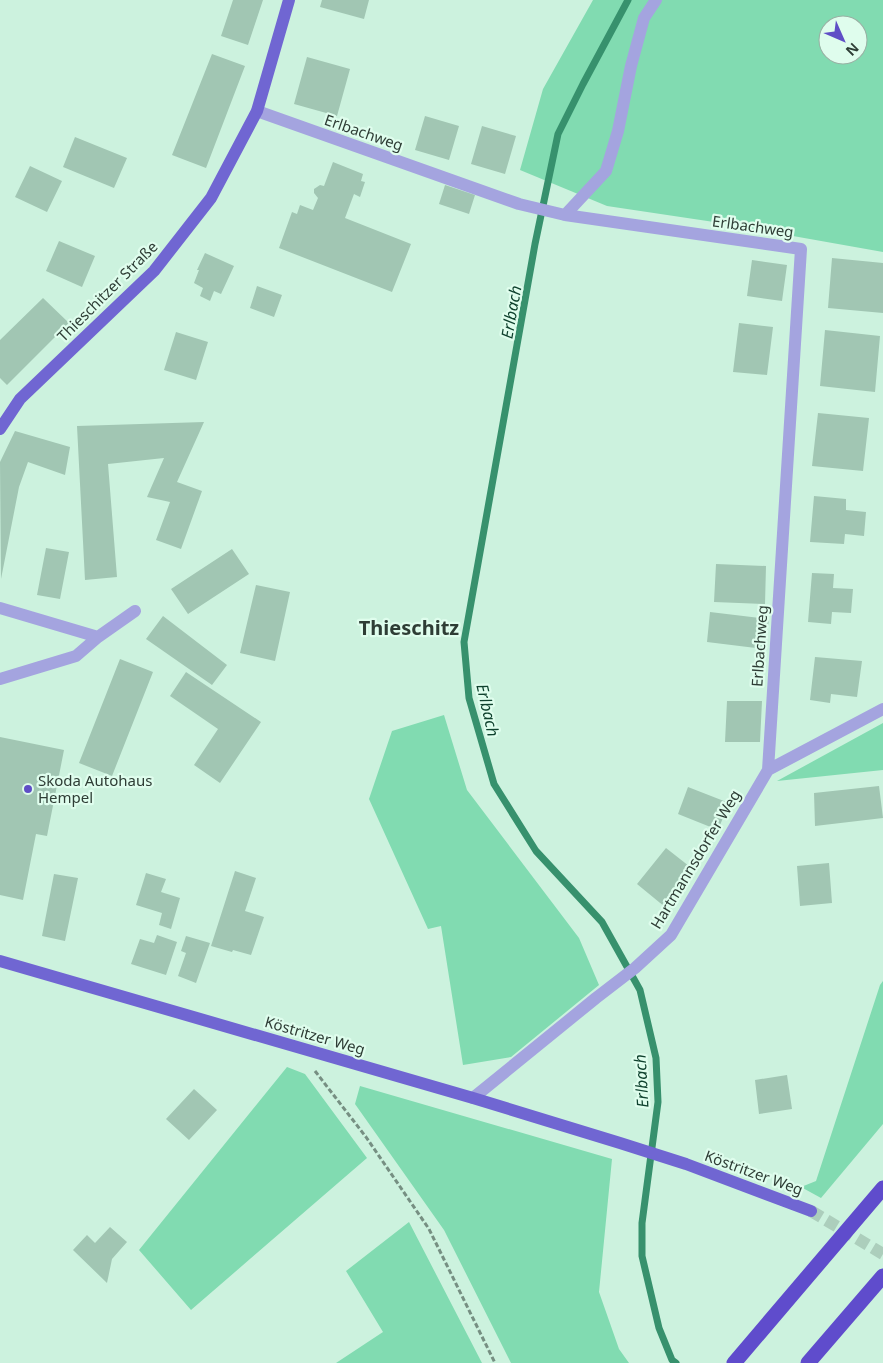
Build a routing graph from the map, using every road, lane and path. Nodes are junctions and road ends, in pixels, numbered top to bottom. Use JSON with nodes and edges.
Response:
{"nodes":[{"id":1,"x":289,"y":0,"type":"edge"},
{"id":2,"x":656,"y":0,"type":"edge"},
{"id":3,"x":257,"y":111,"type":"junction"},
{"id":4,"x":565,"y":215,"type":"junction"},
{"id":5,"x":0,"y":429,"type":"edge"},
{"id":6,"x":0,"y":608,"type":"edge"},
{"id":7,"x":135,"y":611,"type":"dead end"},
{"id":8,"x":98,"y":637,"type":"junction"},
{"id":9,"x":0,"y":678,"type":"edge"},
{"id":10,"x":883,"y":709,"type":"edge"},
{"id":11,"x":768,"y":770,"type":"junction"},
{"id":12,"x":0,"y":961,"type":"edge"},
{"id":13,"x":297,"y":1046,"type":"junction"},
{"id":14,"x":473,"y":1098,"type":"junction"},
{"id":15,"x":883,"y":1188,"type":"edge"},
{"id":16,"x":811,"y":1211,"type":"tunnel mouth"},
{"id":17,"x":883,"y":1276,"type":"edge"},
{"id":18,"x":495,"y":1363,"type":"edge"},
{"id":19,"x":734,"y":1363,"type":"edge"},
{"id":20,"x":808,"y":1363,"type":"edge"}],
"edges":[{"from":1,"to":3,"type":"main road","name":"Thieschitzer Straße"},
{"from":2,"to":4,"type":"street"},
{"from":3,"to":4,"type":"street","name":"Erlbachweg"},
{"from":3,"to":5,"type":"main road","name":"Thieschitzer Straße"},
{"from":4,"to":11,"type":"street","name":"Erlbachweg"},
{"from":6,"to":8,"type":"street"},
{"from":7,"to":8,"type":"street"},
{"from":8,"to":9,"type":"street"},
{"from":10,"to":11,"type":"street"},
{"from":11,"to":14,"type":"street","name":"Hartmannsdorfer Weg"},
{"from":12,"to":13,"type":"main road","name":"Köstritzer Weg"},
{"from":13,"to":14,"type":"main road","name":"Köstritzer Weg"},
{"from":13,"to":18,"type":"path"},
{"from":14,"to":16,"type":"main road","name":"Köstritzer Weg"},
{"from":15,"to":19,"type":"highway","bridge":true},
{"from":17,"to":20,"type":"highway"}]}
